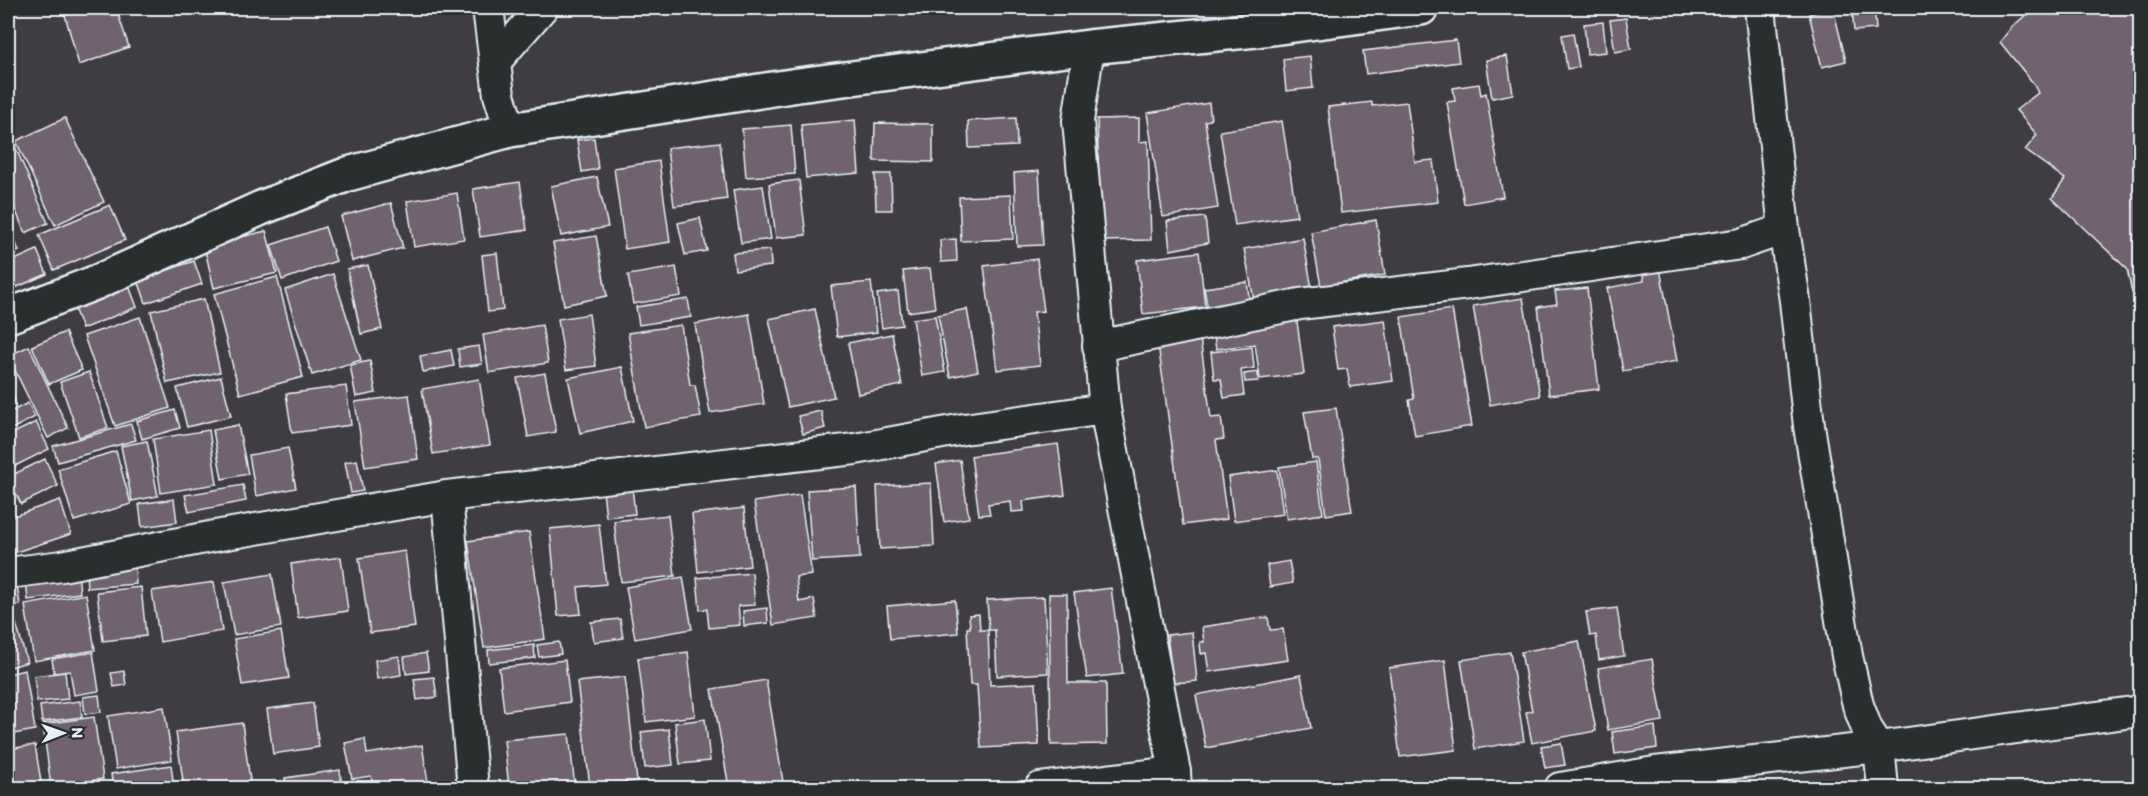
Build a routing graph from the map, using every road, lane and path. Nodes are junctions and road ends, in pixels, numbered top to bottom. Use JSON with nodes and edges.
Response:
{"nodes":[{"id":1,"x":488,"y":8,"type":"edge"},
{"id":2,"x":542,"y":8,"type":"edge"},
{"id":3,"x":1420,"y":8,"type":"edge"},
{"id":4,"x":1760,"y":8,"type":"edge"},
{"id":5,"x":1089,"y":47,"type":"junction"},
{"id":6,"x":495,"y":62,"type":"junction"},
{"id":7,"x":510,"y":130,"type":"junction"},
{"id":8,"x":1784,"y":229,"type":"junction"},
{"id":9,"x":8,"y":316,"type":"edge"},
{"id":10,"x":1098,"y":346,"type":"junction"},
{"id":11,"x":1105,"y":409,"type":"junction"},
{"id":12,"x":447,"y":496,"type":"junction"},
{"id":13,"x":8,"y":573,"type":"edge"},
{"id":14,"x":2140,"y":711,"type":"edge"},
{"id":15,"x":1879,"y":747,"type":"junction"},
{"id":16,"x":1176,"y":780,"type":"edge"},
{"id":17,"x":473,"y":789,"type":"edge"},
{"id":18,"x":1040,"y":789,"type":"edge"},
{"id":19,"x":1560,"y":789,"type":"edge"},
{"id":20,"x":1883,"y":789,"type":"edge"}],
"edges":[{"from":1,"to":6,"type":"street"},
{"from":2,"to":6,"type":"street"},
{"from":3,"to":5,"type":"street"},
{"from":4,"to":8,"type":"street"},
{"from":5,"to":7,"type":"street"},
{"from":5,"to":10,"type":"street"},
{"from":6,"to":7,"type":"street"},
{"from":7,"to":9,"type":"street"},
{"from":8,"to":10,"type":"street"},
{"from":8,"to":15,"type":"street"},
{"from":10,"to":11,"type":"street"},
{"from":11,"to":12,"type":"street"},
{"from":11,"to":16,"type":"street"},
{"from":12,"to":13,"type":"street"},
{"from":12,"to":17,"type":"street"},
{"from":14,"to":15,"type":"street"},
{"from":15,"to":19,"type":"street"},
{"from":15,"to":20,"type":"street"},
{"from":16,"to":18,"type":"street"}]}
